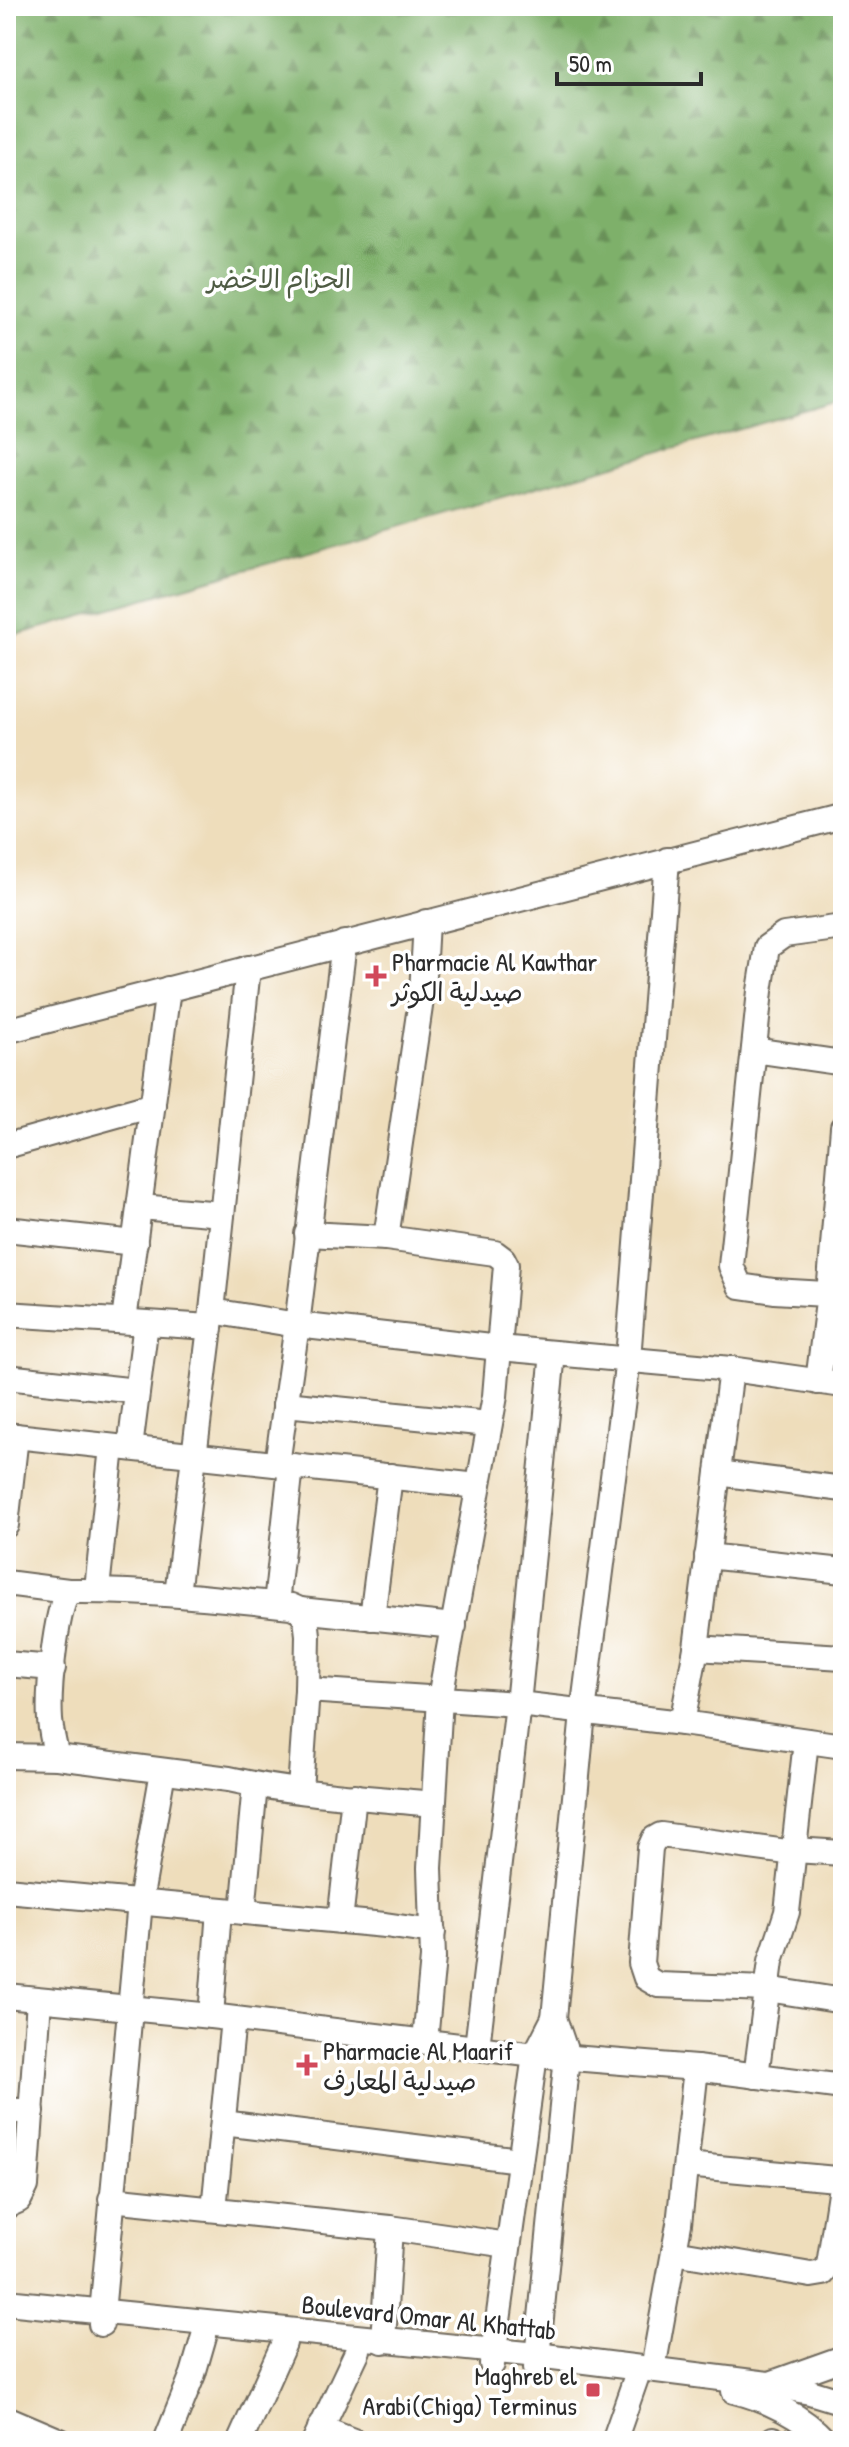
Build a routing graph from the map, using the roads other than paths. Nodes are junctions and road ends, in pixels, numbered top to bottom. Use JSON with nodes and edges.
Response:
{"nodes":[{"id":1,"x":843,"y":816,"type":"edge"},
{"id":2,"x":667,"y":860,"type":"junction"},
{"id":3,"x":426,"y":922,"type":"junction"},
{"id":4,"x":843,"y":927,"type":"edge"},
{"id":5,"x":344,"y":943,"type":"junction"},
{"id":6,"x":248,"y":968,"type":"junction"},
{"id":7,"x":168,"y":989,"type":"junction"},
{"id":8,"x":6,"y":1031,"type":"edge"},
{"id":9,"x":754,"y":1050,"type":"junction"},
{"id":10,"x":843,"y":1063,"type":"edge"},
{"id":11,"x":153,"y":1105,"type":"junction"},
{"id":12,"x":843,"y":1127,"type":"edge"},
{"id":13,"x":6,"y":1146,"type":"edge"},
{"id":14,"x":140,"y":1207,"type":"junction"},
{"id":15,"x":222,"y":1214,"type":"junction"},
{"id":16,"x":839,"y":1216,"type":"edge"},
{"id":17,"x":6,"y":1229,"type":"edge"},
{"id":18,"x":307,"y":1234,"type":"junction"},
{"id":19,"x":386,"y":1238,"type":"junction"},
{"id":20,"x":135,"y":1243,"type":"junction"},
{"id":21,"x":836,"y":1295,"type":"edge"},
{"id":22,"x":6,"y":1314,"type":"edge"},
{"id":23,"x":211,"y":1319,"type":"junction"},
{"id":24,"x":135,"y":1322,"type":"junction"},
{"id":25,"x":297,"y":1325,"type":"junction"},
{"id":26,"x":499,"y":1348,"type":"junction"},
{"id":27,"x":553,"y":1353,"type":"junction"},
{"id":28,"x":628,"y":1359,"type":"junction"},
{"id":29,"x":731,"y":1369,"type":"junction"},
{"id":30,"x":6,"y":1377,"type":"edge"},
{"id":31,"x":818,"y":1382,"type":"junction"},
{"id":32,"x":843,"y":1385,"type":"edge"},
{"id":33,"x":137,"y":1391,"type":"junction"},
{"id":34,"x":285,"y":1404,"type":"junction"},
{"id":35,"x":489,"y":1424,"type":"junction"},
{"id":36,"x":11,"y":1435,"type":"edge"},
{"id":37,"x":121,"y":1447,"type":"junction"},
{"id":38,"x":194,"y":1455,"type":"junction"},
{"id":39,"x":284,"y":1465,"type":"junction"},
{"id":40,"x":718,"y":1473,"type":"junction"},
{"id":41,"x":390,"y":1476,"type":"junction"},
{"id":42,"x":478,"y":1486,"type":"junction"},
{"id":43,"x":843,"y":1489,"type":"edge"},
{"id":44,"x":6,"y":1525,"type":"edge"},
{"id":45,"x":707,"y":1556,"type":"junction"},
{"id":46,"x":843,"y":1571,"type":"edge"},
{"id":47,"x":6,"y":1583,"type":"edge"},
{"id":48,"x":97,"y":1589,"type":"junction"},
{"id":49,"x":68,"y":1591,"type":"junction"},
{"id":50,"x":177,"y":1594,"type":"junction"},
{"id":51,"x":276,"y":1604,"type":"junction"},
{"id":52,"x":300,"y":1610,"type":"junction"},
{"id":53,"x":372,"y":1618,"type":"junction"},
{"id":54,"x":454,"y":1626,"type":"junction"},
{"id":55,"x":696,"y":1648,"type":"junction"},
{"id":56,"x":843,"y":1657,"type":"edge"},
{"id":57,"x":6,"y":1664,"type":"edge"},
{"id":58,"x":53,"y":1668,"type":"junction"},
{"id":59,"x":307,"y":1690,"type":"junction"},
{"id":60,"x":440,"y":1698,"type":"junction"},
{"id":61,"x":518,"y":1704,"type":"junction"},
{"id":62,"x":583,"y":1713,"type":"junction"},
{"id":63,"x":682,"y":1723,"type":"junction"},
{"id":64,"x":806,"y":1741,"type":"junction"},
{"id":65,"x":843,"y":1746,"type":"edge"},
{"id":66,"x":6,"y":1756,"type":"edge"},
{"id":67,"x":57,"y":1757,"type":"junction"},
{"id":68,"x":163,"y":1771,"type":"junction"},
{"id":69,"x":255,"y":1785,"type":"junction"},
{"id":70,"x":300,"y":1790,"type":"junction"},
{"id":71,"x":354,"y":1796,"type":"junction"},
{"id":72,"x":433,"y":1804,"type":"junction"},
{"id":73,"x":794,"y":1851,"type":"junction"},
{"id":74,"x":843,"y":1853,"type":"edge"},
{"id":75,"x":6,"y":1890,"type":"edge"},
{"id":76,"x":140,"y":1902,"type":"junction"},
{"id":77,"x":231,"y":1911,"type":"junction"},
{"id":78,"x":340,"y":1921,"type":"junction"},
{"id":79,"x":433,"y":1932,"type":"junction"},
{"id":80,"x":767,"y":1989,"type":"junction"},
{"id":81,"x":6,"y":1996,"type":"edge"},
{"id":82,"x":39,"y":2000,"type":"junction"},
{"id":83,"x":843,"y":2001,"type":"edge"},
{"id":84,"x":131,"y":2008,"type":"junction"},
{"id":85,"x":222,"y":2018,"type":"junction"},
{"id":86,"x":554,"y":2018,"type":"junction"},
{"id":87,"x":425,"y":2041,"type":"junction"},
{"id":88,"x":477,"y":2047,"type":"junction"},
{"id":89,"x":535,"y":2055,"type":"junction"},
{"id":90,"x":567,"y":2056,"type":"junction"},
{"id":91,"x":696,"y":2068,"type":"junction"},
{"id":92,"x":756,"y":2076,"type":"junction"},
{"id":93,"x":843,"y":2087,"type":"edge"},
{"id":94,"x":6,"y":2110,"type":"edge"},
{"id":95,"x":32,"y":2112,"type":"junction"},
{"id":96,"x":223,"y":2123,"type":"junction"},
{"id":97,"x":520,"y":2160,"type":"junction"},
{"id":98,"x":686,"y":2165,"type":"junction"},
{"id":99,"x":111,"y":2199,"type":"junction"},
{"id":100,"x":6,"y":2206,"type":"edge"},
{"id":101,"x":214,"y":2209,"type":"junction"},
{"id":102,"x":390,"y":2228,"type":"junction"},
{"id":103,"x":508,"y":2245,"type":"junction"},
{"id":104,"x":674,"y":2252,"type":"junction"},
{"id":105,"x":6,"y":2302,"type":"edge"},
{"id":106,"x":6,"y":2315,"type":"edge"},
{"id":107,"x":102,"y":2318,"type":"junction"},
{"id":108,"x":204,"y":2336,"type":"junction"},
{"id":109,"x":383,"y":2341,"type":"junction"},
{"id":110,"x":284,"y":2343,"type":"junction"},
{"id":111,"x":358,"y":2350,"type":"junction"},
{"id":112,"x":493,"y":2357,"type":"junction"},
{"id":113,"x":843,"y":2358,"type":"edge"},
{"id":114,"x":536,"y":2362,"type":"junction"},
{"id":115,"x":645,"y":2374,"type":"junction"},
{"id":116,"x":768,"y":2384,"type":"junction"},
{"id":117,"x":843,"y":2405,"type":"edge"},
{"id":118,"x":13,"y":2428,"type":"edge"},
{"id":119,"x":318,"y":2434,"type":"edge"},
{"id":120,"x":60,"y":2441,"type":"edge"},
{"id":121,"x":166,"y":2441,"type":"edge"},
{"id":122,"x":240,"y":2441,"type":"edge"},
{"id":123,"x":353,"y":2441,"type":"edge"},
{"id":124,"x":614,"y":2441,"type":"edge"},
{"id":125,"x":828,"y":2441,"type":"edge"}],
"edges":[{"from":1,"to":2,"type":"street"},
{"from":2,"to":3,"type":"street"},
{"from":2,"to":28,"type":"street"},
{"from":3,"to":5,"type":"street"},
{"from":3,"to":19,"type":"street"},
{"from":4,"to":9,"type":"street"},
{"from":5,"to":6,"type":"street"},
{"from":5,"to":18,"type":"street"},
{"from":6,"to":7,"type":"street"},
{"from":6,"to":15,"type":"street"},
{"from":7,"to":8,"type":"street"},
{"from":7,"to":11,"type":"street"},
{"from":9,"to":10,"type":"street"},
{"from":9,"to":21,"type":"street"},
{"from":11,"to":13,"type":"street"},
{"from":11,"to":14,"type":"street"},
{"from":12,"to":16,"type":"street"},
{"from":14,"to":15,"type":"street"},
{"from":14,"to":20,"type":"street"},
{"from":15,"to":23,"type":"street"},
{"from":16,"to":21,"type":"street"},
{"from":17,"to":20,"type":"street"},
{"from":18,"to":19,"type":"street"},
{"from":18,"to":25,"type":"street"},
{"from":19,"to":26,"type":"street"},
{"from":20,"to":24,"type":"street"},
{"from":21,"to":31,"type":"street"},
{"from":22,"to":24,"type":"street"},
{"from":23,"to":24,"type":"street"},
{"from":23,"to":25,"type":"street"},
{"from":23,"to":38,"type":"street"},
{"from":24,"to":33,"type":"street"},
{"from":25,"to":26,"type":"street"},
{"from":25,"to":34,"type":"street"},
{"from":26,"to":27,"type":"street"},
{"from":26,"to":35,"type":"street"},
{"from":27,"to":28,"type":"street"},
{"from":27,"to":61,"type":"street"},
{"from":28,"to":29,"type":"street"},
{"from":28,"to":62,"type":"street"},
{"from":29,"to":31,"type":"street"},
{"from":29,"to":40,"type":"street"},
{"from":30,"to":33,"type":"street"},
{"from":31,"to":32,"type":"street"},
{"from":33,"to":37,"type":"street"},
{"from":34,"to":35,"type":"street"},
{"from":34,"to":39,"type":"street"},
{"from":35,"to":42,"type":"street"},
{"from":36,"to":37,"type":"street"},
{"from":36,"to":44,"type":"street"},
{"from":37,"to":38,"type":"street"},
{"from":37,"to":48,"type":"street"},
{"from":38,"to":39,"type":"street"},
{"from":38,"to":50,"type":"street"},
{"from":39,"to":41,"type":"street"},
{"from":39,"to":51,"type":"street"},
{"from":40,"to":43,"type":"street"},
{"from":40,"to":45,"type":"street"},
{"from":41,"to":42,"type":"street"},
{"from":41,"to":53,"type":"street"},
{"from":42,"to":54,"type":"street"},
{"from":45,"to":46,"type":"street"},
{"from":45,"to":55,"type":"street"},
{"from":47,"to":49,"type":"street"},
{"from":48,"to":49,"type":"street"},
{"from":48,"to":50,"type":"street"},
{"from":49,"to":58,"type":"street"},
{"from":50,"to":51,"type":"street"},
{"from":51,"to":52,"type":"street"},
{"from":52,"to":53,"type":"street"},
{"from":52,"to":59,"type":"street"},
{"from":53,"to":54,"type":"street"},
{"from":54,"to":60,"type":"street"},
{"from":55,"to":56,"type":"street"},
{"from":55,"to":63,"type":"street"},
{"from":57,"to":58,"type":"street"},
{"from":58,"to":67,"type":"street"},
{"from":59,"to":60,"type":"street"},
{"from":59,"to":70,"type":"street"},
{"from":60,"to":61,"type":"street"},
{"from":60,"to":72,"type":"street"},
{"from":61,"to":62,"type":"street"},
{"from":61,"to":88,"type":"street"},
{"from":62,"to":63,"type":"street"},
{"from":62,"to":86,"type":"street"},
{"from":63,"to":64,"type":"street"},
{"from":64,"to":65,"type":"street"},
{"from":64,"to":73,"type":"street"},
{"from":66,"to":67,"type":"street"},
{"from":67,"to":68,"type":"street"},
{"from":68,"to":69,"type":"street"},
{"from":68,"to":76,"type":"street"},
{"from":69,"to":70,"type":"street"},
{"from":69,"to":77,"type":"street"},
{"from":70,"to":71,"type":"street"},
{"from":71,"to":72,"type":"street"},
{"from":71,"to":78,"type":"street"},
{"from":72,"to":79,"type":"street"},
{"from":73,"to":74,"type":"street"},
{"from":73,"to":80,"type":"street"},
{"from":73,"to":80,"type":"street"},
{"from":75,"to":76,"type":"street"},
{"from":76,"to":77,"type":"street"},
{"from":76,"to":84,"type":"street"},
{"from":77,"to":78,"type":"street"},
{"from":77,"to":85,"type":"street"},
{"from":78,"to":79,"type":"street"},
{"from":79,"to":87,"type":"street"},
{"from":80,"to":83,"type":"street"},
{"from":80,"to":92,"type":"street"},
{"from":81,"to":82,"type":"street"},
{"from":82,"to":84,"type":"street"},
{"from":82,"to":95,"type":"street"},
{"from":84,"to":85,"type":"street"},
{"from":84,"to":99,"type":"street"},
{"from":85,"to":87,"type":"street"},
{"from":85,"to":96,"type":"street"},
{"from":86,"to":89,"type":"street"},
{"from":86,"to":90,"type":"street"},
{"from":87,"to":88,"type":"street"},
{"from":88,"to":89,"type":"street"},
{"from":89,"to":90,"type":"street"},
{"from":89,"to":97,"type":"street"},
{"from":90,"to":91,"type":"street"},
{"from":90,"to":114,"type":"street"},
{"from":91,"to":92,"type":"street"},
{"from":91,"to":98,"type":"street"},
{"from":92,"to":93,"type":"street"},
{"from":94,"to":95,"type":"street"},
{"from":95,"to":100,"type":"street"},
{"from":96,"to":97,"type":"street"},
{"from":96,"to":101,"type":"street"},
{"from":97,"to":103,"type":"street"},
{"from":98,"to":104,"type":"street"},
{"from":98,"to":104,"type":"street"},
{"from":99,"to":101,"type":"street"},
{"from":99,"to":107,"type":"street"},
{"from":101,"to":102,"type":"street"},
{"from":102,"to":103,"type":"street"},
{"from":102,"to":109,"type":"street"},
{"from":103,"to":112,"type":"street"},
{"from":104,"to":115,"type":"street"},
{"from":105,"to":107,"type":"street","name":"Boulevard Omar Al Khattab"},
{"from":106,"to":107,"type":"street","name":"Boulevard Omar Al Khattab"},
{"from":107,"to":108,"type":"street","name":"Boulevard Omar Al Khattab"},
{"from":107,"to":109,"type":"street","name":"Boulevard Omar Al Khattab"},
{"from":108,"to":110,"type":"street","name":"Boulevard Omar Al Khattab"},
{"from":108,"to":121,"type":"street"},
{"from":109,"to":112,"type":"street","name":"Boulevard Omar Al Khattab"},
{"from":110,"to":111,"type":"street","name":"Boulevard Omar Al Khattab"},
{"from":110,"to":122,"type":"street"},
{"from":111,"to":112,"type":"street","name":"Boulevard Omar Al Khattab"},
{"from":111,"to":119,"type":"street"},
{"from":112,"to":114,"type":"street","name":"Boulevard Omar Al Khattab"},
{"from":113,"to":116,"type":"street"},
{"from":114,"to":115,"type":"street","name":"Boulevard Omar Al Khattab"},
{"from":115,"to":116,"type":"street","name":"Boulevard Omar Al Khattab"},
{"from":115,"to":124,"type":"street"},
{"from":115,"to":125,"type":"street","name":"Boulevard Omar Al Khattab"},
{"from":116,"to":117,"type":"street","name":"Boulevard Omar Al Khattab"},
{"from":117,"to":125,"type":"street"},
{"from":118,"to":120,"type":"street"},
{"from":119,"to":123,"type":"street"}]}
